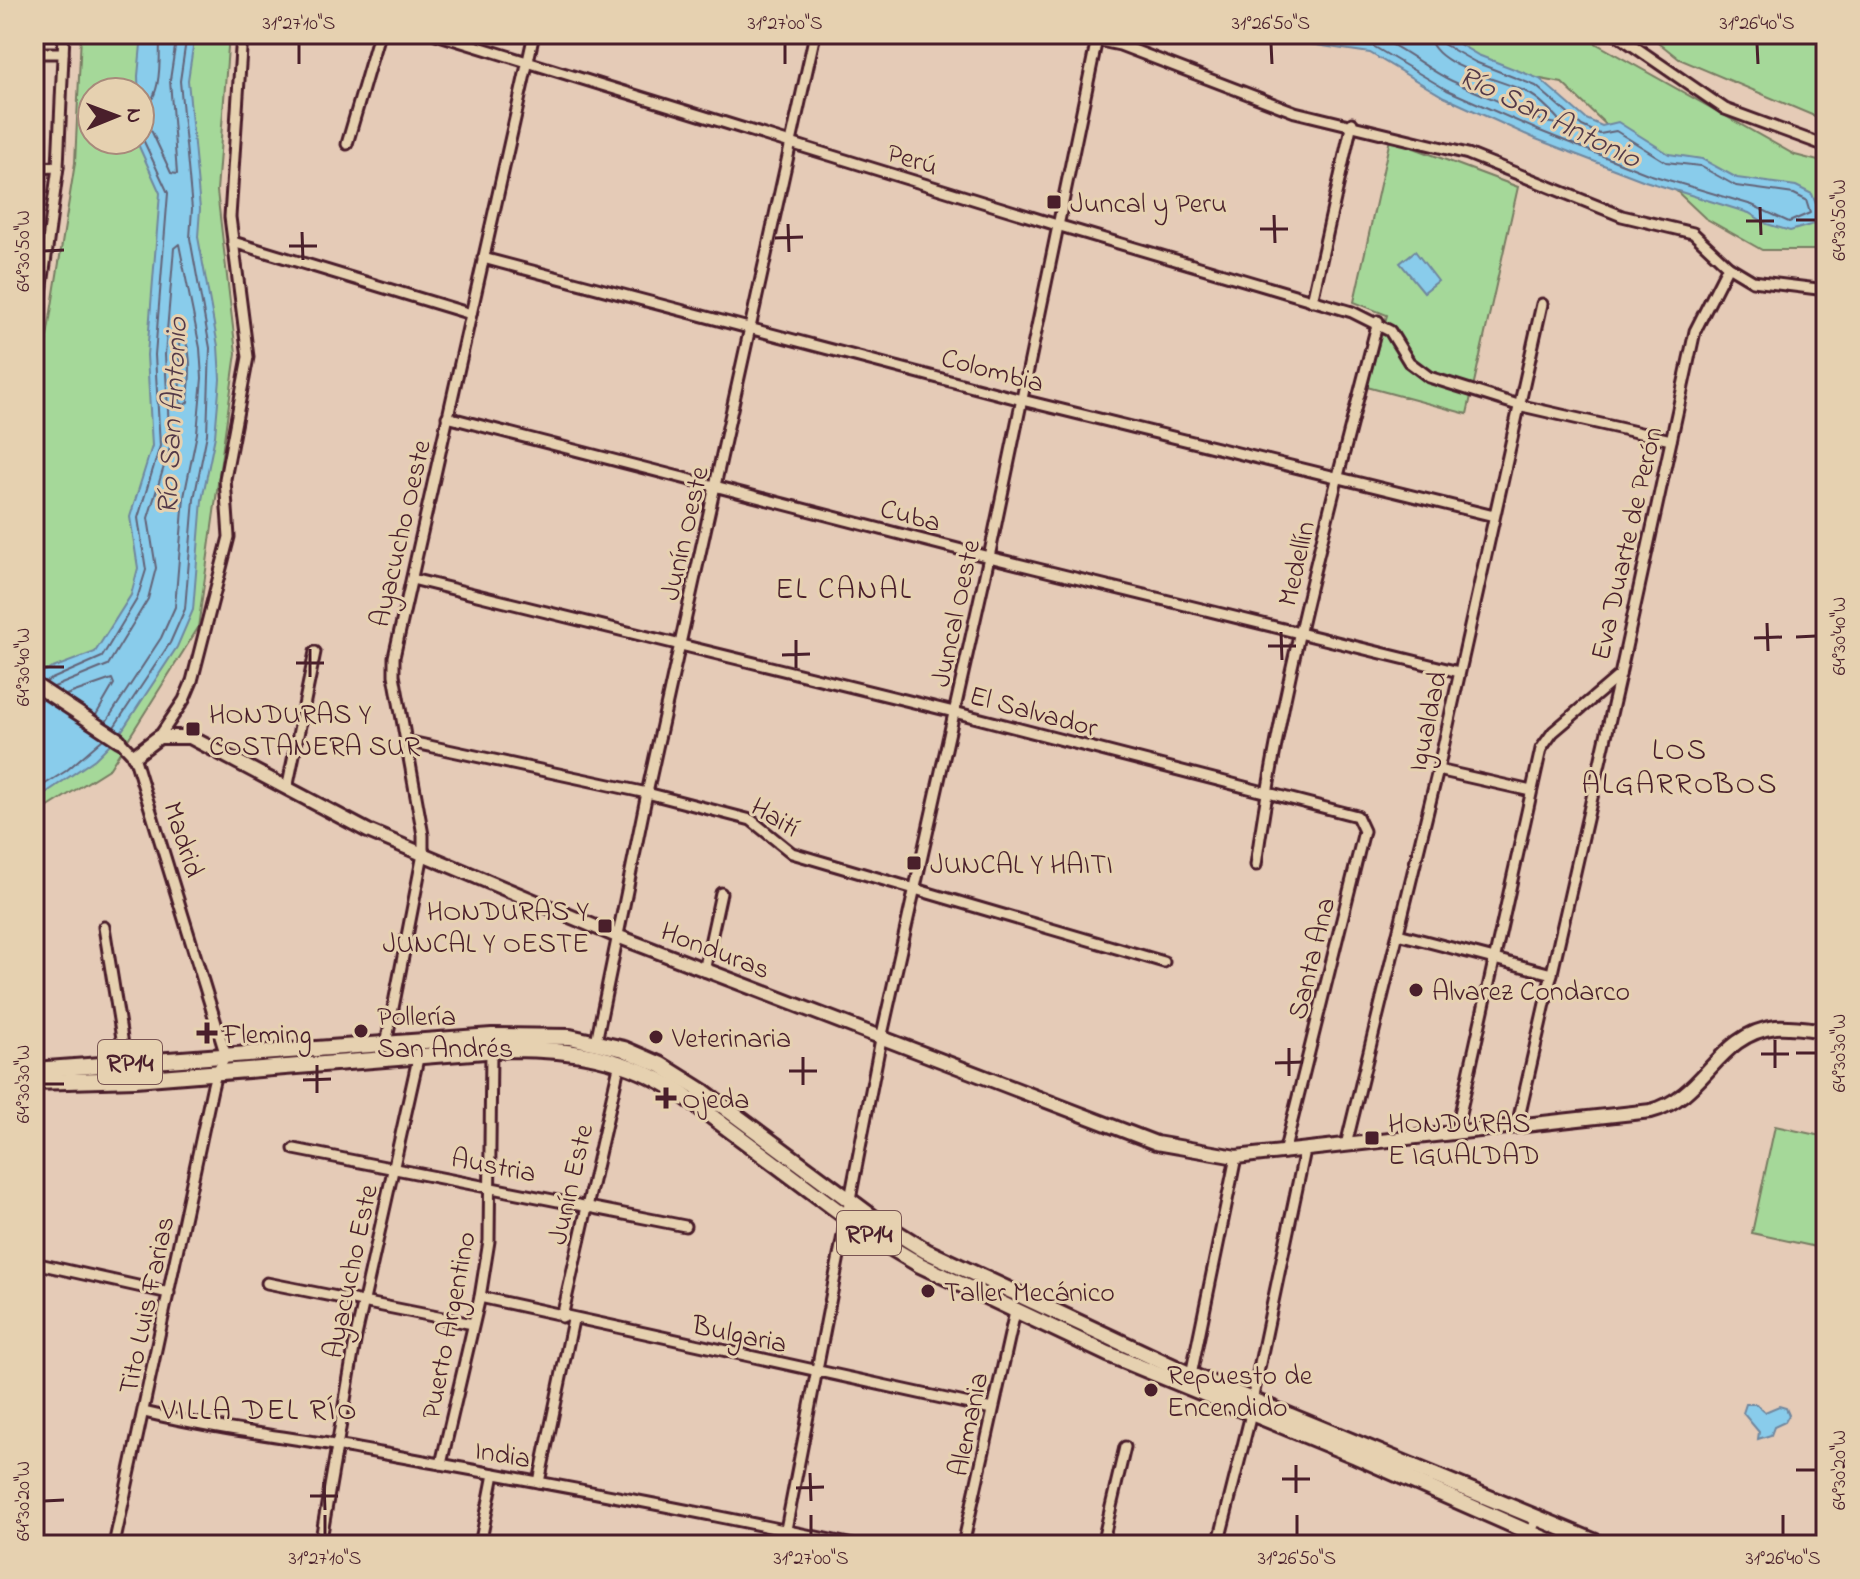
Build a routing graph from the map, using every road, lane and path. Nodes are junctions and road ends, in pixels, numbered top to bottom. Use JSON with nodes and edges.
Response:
{"nodes":[{"id":1,"x":64,"y":34,"type":"edge"},
{"id":2,"x":242,"y":34,"type":"edge"},
{"id":3,"x":379,"y":34,"type":"edge"},
{"id":4,"x":436,"y":34,"type":"edge"},
{"id":5,"x":534,"y":34,"type":"edge"},
{"id":6,"x":815,"y":34,"type":"edge"},
{"id":7,"x":1067,"y":34,"type":"edge"},
{"id":8,"x":1616,"y":34,"type":"edge"},
{"id":9,"x":1097,"y":37,"type":"edge"},
{"id":10,"x":34,"y":53,"type":"edge"},
{"id":11,"x":63,"y":53,"type":"junction"},
{"id":12,"x":527,"y":62,"type":"junction"},
{"id":13,"x":1352,"y":123,"type":"junction"},
{"id":14,"x":791,"y":143,"type":"junction"},
{"id":15,"x":347,"y":144,"type":"dead end"},
{"id":16,"x":1826,"y":146,"type":"edge"},
{"id":17,"x":58,"y":167,"type":"junction"},
{"id":18,"x":34,"y":168,"type":"edge"},
{"id":19,"x":1057,"y":225,"type":"junction"},
{"id":20,"x":233,"y":242,"type":"junction"},
{"id":21,"x":483,"y":258,"type":"junction"},
{"id":22,"x":1728,"y":266,"type":"junction"},
{"id":23,"x":39,"y":280,"type":"edge"},
{"id":24,"x":1826,"y":290,"type":"edge"},
{"id":25,"x":1312,"y":301,"type":"junction"},
{"id":26,"x":1542,"y":304,"type":"dead end"},
{"id":27,"x":471,"y":314,"type":"junction"},
{"id":28,"x":1378,"y":321,"type":"junction"},
{"id":29,"x":752,"y":327,"type":"junction"},
{"id":30,"x":34,"y":345,"type":"edge"},
{"id":31,"x":1022,"y":400,"type":"junction"},
{"id":32,"x":1518,"y":405,"type":"junction"},
{"id":33,"x":447,"y":417,"type":"junction"},
{"id":34,"x":1671,"y":440,"type":"junction"},
{"id":35,"x":1337,"y":479,"type":"junction"},
{"id":36,"x":716,"y":485,"type":"junction"},
{"id":37,"x":1494,"y":516,"type":"junction"},
{"id":38,"x":989,"y":557,"type":"junction"},
{"id":39,"x":412,"y":579,"type":"junction"},
{"id":40,"x":1301,"y":633,"type":"junction"},
{"id":41,"x":681,"y":643,"type":"junction"},
{"id":42,"x":315,"y":652,"type":"dead end"},
{"id":43,"x":1459,"y":672,"type":"junction"},
{"id":44,"x":1620,"y":675,"type":"junction"},
{"id":45,"x":34,"y":684,"type":"edge"},
{"id":46,"x":954,"y":712,"type":"junction"},
{"id":47,"x":159,"y":737,"type":"junction"},
{"id":48,"x":119,"y":740,"type":"joint"},
{"id":49,"x":406,"y":741,"type":"junction"},
{"id":50,"x":134,"y":756,"type":"junction"},
{"id":51,"x":1438,"y":770,"type":"junction"},
{"id":52,"x":287,"y":789,"type":"junction"},
{"id":53,"x":1531,"y":791,"type":"junction"},
{"id":54,"x":647,"y":793,"type":"junction"},
{"id":55,"x":1265,"y":794,"type":"junction"},
{"id":56,"x":1362,"y":820,"type":"joint"},
{"id":57,"x":423,"y":854,"type":"junction"},
{"id":58,"x":1256,"y":865,"type":"dead end"},
{"id":59,"x":914,"y":888,"type":"junction"},
{"id":60,"x":721,"y":893,"type":"dead end"},
{"id":61,"x":104,"y":927,"type":"dead end"},
{"id":62,"x":1398,"y":934,"type":"junction"},
{"id":63,"x":617,"y":936,"type":"junction"},
{"id":64,"x":1494,"y":960,"type":"junction"},
{"id":65,"x":1164,"y":962,"type":"dead end"},
{"id":66,"x":704,"y":971,"type":"junction"},
{"id":67,"x":1552,"y":974,"type":"junction"},
{"id":68,"x":1826,"y":1031,"type":"edge"},
{"id":69,"x":881,"y":1039,"type":"junction"},
{"id":70,"x":596,"y":1042,"type":"junction"},
{"id":71,"x":386,"y":1044,"type":"junction"},
{"id":72,"x":491,"y":1050,"type":"junction"},
{"id":73,"x":275,"y":1052,"type":"junction"},
{"id":74,"x":419,"y":1054,"type":"junction"},
{"id":75,"x":226,"y":1056,"type":"junction"},
{"id":76,"x":620,"y":1062,"type":"junction"},
{"id":77,"x":126,"y":1063,"type":"junction"},
{"id":78,"x":34,"y":1070,"type":"edge"},
{"id":79,"x":216,"y":1073,"type":"junction"},
{"id":80,"x":135,"y":1079,"type":"junction"},
{"id":81,"x":34,"y":1082,"type":"edge"},
{"id":82,"x":1517,"y":1126,"type":"junction"},
{"id":83,"x":1456,"y":1132,"type":"junction"},
{"id":84,"x":1346,"y":1145,"type":"junction"},
{"id":85,"x":294,"y":1149,"type":"dead end"},
{"id":86,"x":1305,"y":1150,"type":"junction"},
{"id":87,"x":1284,"y":1153,"type":"junction"},
{"id":88,"x":1236,"y":1157,"type":"junction"},
{"id":89,"x":769,"y":1161,"type":"junction"},
{"id":90,"x":393,"y":1167,"type":"junction"},
{"id":91,"x":489,"y":1185,"type":"junction"},
{"id":92,"x":848,"y":1200,"type":"junction"},
{"id":93,"x":587,"y":1205,"type":"junction"},
{"id":94,"x":844,"y":1215,"type":"junction"},
{"id":95,"x":685,"y":1226,"type":"dead end"},
{"id":96,"x":926,"y":1251,"type":"junction"},
{"id":97,"x":34,"y":1263,"type":"edge"},
{"id":98,"x":267,"y":1283,"type":"dead end"},
{"id":99,"x":169,"y":1293,"type":"junction"},
{"id":100,"x":480,"y":1297,"type":"junction"},
{"id":101,"x":364,"y":1302,"type":"junction"},
{"id":102,"x":1015,"y":1312,"type":"junction"},
{"id":103,"x":562,"y":1317,"type":"junction"},
{"id":104,"x":573,"y":1320,"type":"junction"},
{"id":105,"x":473,"y":1324,"type":"junction"},
{"id":106,"x":815,"y":1372,"type":"junction"},
{"id":107,"x":1191,"y":1375,"type":"junction"},
{"id":108,"x":1251,"y":1407,"type":"junction"},
{"id":109,"x":992,"y":1409,"type":"junction"},
{"id":110,"x":144,"y":1412,"type":"junction"},
{"id":111,"x":338,"y":1446,"type":"junction"},
{"id":112,"x":1125,"y":1447,"type":"dead end"},
{"id":113,"x":441,"y":1464,"type":"junction"},
{"id":114,"x":494,"y":1474,"type":"junction"},
{"id":115,"x":539,"y":1482,"type":"junction"},
{"id":116,"x":1538,"y":1517,"type":"junction"},
{"id":117,"x":786,"y":1530,"type":"junction"},
{"id":118,"x":1531,"y":1539,"type":"edge"},
{"id":119,"x":114,"y":1545,"type":"edge"},
{"id":120,"x":320,"y":1545,"type":"edge"},
{"id":121,"x":480,"y":1545,"type":"edge"},
{"id":122,"x":783,"y":1545,"type":"edge"},
{"id":123,"x":853,"y":1545,"type":"edge"},
{"id":124,"x":963,"y":1545,"type":"edge"},
{"id":125,"x":1102,"y":1545,"type":"edge"},
{"id":126,"x":1218,"y":1545,"type":"edge"},
{"id":127,"x":1558,"y":1545,"type":"edge"},
{"id":128,"x":1583,"y":1545,"type":"edge"},
{"id":129,"x":1603,"y":1545,"type":"edge"}],
"edges":[{"from":1,"to":11,"type":"street"},
{"from":2,"to":20,"type":"street"},
{"from":3,"to":15,"type":"street"},
{"from":4,"to":12,"type":"street","name":"Perú"},
{"from":5,"to":12,"type":"street","name":"Ayacucho Oeste"},
{"from":6,"to":14,"type":"street","name":"Junín Oeste"},
{"from":7,"to":9,"type":"street"},
{"from":8,"to":16,"type":"street"},
{"from":9,"to":13,"type":"street"},
{"from":9,"to":19,"type":"street","name":"Juncal Oeste"},
{"from":10,"to":11,"type":"street"},
{"from":11,"to":17,"type":"street"},
{"from":12,"to":14,"type":"street","name":"Perú"},
{"from":12,"to":21,"type":"street","name":"Ayacucho Oeste"},
{"from":13,"to":22,"type":"street"},
{"from":13,"to":25,"type":"street"},
{"from":14,"to":19,"type":"street","name":"Perú"},
{"from":14,"to":29,"type":"street","name":"Junín Oeste"},
{"from":17,"to":18,"type":"street"},
{"from":17,"to":23,"type":"street"},
{"from":19,"to":25,"type":"street","name":"Perú"},
{"from":19,"to":31,"type":"street","name":"Juncal Oeste"},
{"from":20,"to":27,"type":"street"},
{"from":20,"to":47,"type":"street"},
{"from":21,"to":27,"type":"street","name":"Ayacucho Oeste"},
{"from":21,"to":29,"type":"street","name":"Colombia"},
{"from":22,"to":24,"type":"street"},
{"from":22,"to":34,"type":"street","name":"Eva Duarte de Perón"},
{"from":23,"to":30,"type":"street"},
{"from":25,"to":28,"type":"street","name":"Perú"},
{"from":26,"to":32,"type":"street","name":"Igualdad"},
{"from":27,"to":33,"type":"street","name":"Ayacucho Oeste"},
{"from":28,"to":32,"type":"street"},
{"from":28,"to":35,"type":"street","name":"Medellín"},
{"from":29,"to":31,"type":"street","name":"Colombia"},
{"from":29,"to":36,"type":"street","name":"Junín Oeste"},
{"from":31,"to":35,"type":"street","name":"Colombia"},
{"from":31,"to":38,"type":"street","name":"Juncal Oeste"},
{"from":32,"to":34,"type":"street"},
{"from":32,"to":37,"type":"street","name":"Igualdad"},
{"from":33,"to":36,"type":"street","name":"Cuba"},
{"from":33,"to":39,"type":"street","name":"Ayacucho Oeste"},
{"from":34,"to":44,"type":"street","name":"Eva Duarte de Perón"},
{"from":35,"to":37,"type":"street","name":"Colombia"},
{"from":35,"to":40,"type":"street","name":"Medellín"},
{"from":36,"to":38,"type":"street","name":"Cuba"},
{"from":36,"to":41,"type":"street","name":"Junín Oeste"},
{"from":37,"to":43,"type":"street","name":"Igualdad"},
{"from":38,"to":40,"type":"street","name":"Cuba"},
{"from":38,"to":46,"type":"street","name":"Juncal Oeste"},
{"from":39,"to":41,"type":"street","name":"El Salvador"},
{"from":39,"to":49,"type":"street","name":"Ayacucho Oeste"},
{"from":40,"to":43,"type":"street","name":"Cuba"},
{"from":40,"to":55,"type":"street","name":"Medellín"},
{"from":41,"to":46,"type":"street","name":"El Salvador"},
{"from":41,"to":54,"type":"street","name":"Junín Oeste"},
{"from":42,"to":52,"type":"street"},
{"from":43,"to":51,"type":"street","name":"Igualdad"},
{"from":44,"to":53,"type":"street","name":"Eva Duarte de Perón"},
{"from":44,"to":67,"type":"street"},
{"from":45,"to":48,"type":"main road","name":"Madrid"},
{"from":46,"to":55,"type":"street","name":"El Salvador"},
{"from":46,"to":59,"type":"street","name":"Juncal Oeste"},
{"from":47,"to":50,"type":"main road"},
{"from":47,"to":52,"type":"main road","name":"Honduras"},
{"from":48,"to":50,"type":"street","name":"Madrid"},
{"from":49,"to":54,"type":"street","name":"Haití"},
{"from":49,"to":57,"type":"street","name":"Ayacucho Oeste"},
{"from":50,"to":75,"type":"street","name":"Madrid"},
{"from":51,"to":53,"type":"street"},
{"from":51,"to":62,"type":"street","name":"Igualdad"},
{"from":52,"to":57,"type":"main road","name":"Honduras"},
{"from":53,"to":64,"type":"street","name":"Eva Duarte de Perón"},
{"from":54,"to":59,"type":"street","name":"Haití"},
{"from":54,"to":63,"type":"street","name":"Junín Oeste"},
{"from":55,"to":56,"type":"street","name":"El Salvador"},
{"from":55,"to":58,"type":"street","name":"Medellín"},
{"from":56,"to":87,"type":"street","name":"Santa Ana"},
{"from":57,"to":63,"type":"main road","name":"Honduras"},
{"from":57,"to":71,"type":"street","name":"Ayacucho Oeste"},
{"from":59,"to":65,"type":"street","name":"Haití"},
{"from":59,"to":69,"type":"street","name":"Juncal Oeste"},
{"from":60,"to":66,"type":"street"},
{"from":61,"to":77,"type":"street"},
{"from":62,"to":64,"type":"street"},
{"from":62,"to":84,"type":"street","name":"Igualdad"},
{"from":63,"to":66,"type":"main road","name":"Honduras"},
{"from":63,"to":70,"type":"street","name":"Junín Oeste"},
{"from":64,"to":67,"type":"street"},
{"from":64,"to":83,"type":"street","name":"Eva Duarte de Perón"},
{"from":66,"to":69,"type":"main road","name":"Honduras"},
{"from":67,"to":82,"type":"street"},
{"from":68,"to":82,"type":"main road","name":"Honduras"},
{"from":69,"to":88,"type":"main road","name":"Honduras"},
{"from":69,"to":92,"type":"street","name":"Juncal Oeste"},
{"from":70,"to":71,"type":"main road","number":"RP14"},
{"from":70,"to":92,"type":"main road","number":"RP14"},
{"from":71,"to":73,"type":"main road","number":"RP14"},
{"from":72,"to":74,"type":"main road","number":"RP14"},
{"from":72,"to":76,"type":"main road","number":"RP14"},
{"from":72,"to":91,"type":"street","name":"Puerto Argentino"},
{"from":73,"to":75,"type":"main road","number":"RP14"},
{"from":73,"to":79,"type":"main road"},
{"from":74,"to":79,"type":"main road","number":"RP14"},
{"from":74,"to":90,"type":"street","name":"Ayacucho Este"},
{"from":75,"to":77,"type":"main road","number":"RP14"},
{"from":75,"to":79,"type":"street","name":"Tito Luis Farias"},
{"from":75,"to":80,"type":"main road"},
{"from":76,"to":89,"type":"main road","number":"RP14"},
{"from":76,"to":93,"type":"street","name":"Junín Este"},
{"from":77,"to":78,"type":"main road","number":"RP14"},
{"from":79,"to":80,"type":"main road","number":"RP14"},
{"from":79,"to":99,"type":"street","name":"Tito Luis Farias"},
{"from":80,"to":81,"type":"main road","number":"RP14"},
{"from":82,"to":83,"type":"main road","name":"Honduras"},
{"from":83,"to":84,"type":"main road","name":"Honduras"},
{"from":84,"to":86,"type":"main road","name":"Honduras"},
{"from":85,"to":90,"type":"street","name":"Austria"},
{"from":86,"to":87,"type":"main road","name":"Honduras"},
{"from":86,"to":108,"type":"street"},
{"from":87,"to":88,"type":"main road","name":"Honduras"},
{"from":88,"to":107,"type":"street"},
{"from":89,"to":92,"type":"main road"},
{"from":89,"to":94,"type":"main road","number":"RP14"},
{"from":90,"to":91,"type":"street","name":"Austria"},
{"from":90,"to":101,"type":"street","name":"Ayacucho Este"},
{"from":91,"to":93,"type":"street","name":"Austria"},
{"from":91,"to":100,"type":"street","name":"Puerto Argentino"},
{"from":92,"to":94,"type":"street","name":"Juncal Oeste"},
{"from":92,"to":96,"type":"main road","number":"RP14"},
{"from":93,"to":95,"type":"street","name":"Austria"},
{"from":93,"to":103,"type":"street","name":"Junín Este"},
{"from":94,"to":96,"type":"main road"},
{"from":94,"to":102,"type":"main road","number":"RP14"},
{"from":94,"to":106,"type":"street","name":"Juncal Oeste"},
{"from":96,"to":107,"type":"main road","number":"RP14"},
{"from":97,"to":99,"type":"street"},
{"from":98,"to":101,"type":"street"},
{"from":99,"to":110,"type":"street","name":"Tito Luis Farias"},
{"from":100,"to":103,"type":"street","name":"Bulgaria"},
{"from":100,"to":105,"type":"street","name":"Puerto Argentino"},
{"from":101,"to":105,"type":"street"},
{"from":101,"to":111,"type":"street","name":"Ayacucho Este"},
{"from":102,"to":108,"type":"main road","number":"RP14"},
{"from":102,"to":109,"type":"street","name":"Alemania"},
{"from":103,"to":104,"type":"street","name":"Bulgaria"},
{"from":104,"to":106,"type":"street","name":"Bulgaria"},
{"from":104,"to":115,"type":"street"},
{"from":105,"to":113,"type":"street","name":"Puerto Argentino"},
{"from":106,"to":109,"type":"street","name":"Bulgaria"},
{"from":106,"to":117,"type":"street","name":"Juncal Oeste"},
{"from":107,"to":108,"type":"main road","number":"RP14"},
{"from":108,"to":116,"type":"main road","number":"RP14"},
{"from":108,"to":118,"type":"main road","number":"RP14"},
{"from":108,"to":126,"type":"street"},
{"from":109,"to":124,"type":"street","name":"Alemania"},
{"from":110,"to":111,"type":"street","name":"India"},
{"from":110,"to":119,"type":"street","name":"Tito Luis Farias"},
{"from":111,"to":113,"type":"street","name":"India"},
{"from":111,"to":120,"type":"street","name":"Ayacucho Este"},
{"from":112,"to":125,"type":"street"},
{"from":113,"to":114,"type":"street","name":"India"},
{"from":114,"to":115,"type":"street","name":"India"},
{"from":114,"to":121,"type":"street"},
{"from":115,"to":117,"type":"street","name":"India"},
{"from":116,"to":118,"type":"street"},
{"from":116,"to":129,"type":"main road","number":"RP14"},
{"from":117,"to":122,"type":"street","name":"Juncal Oeste"},
{"from":117,"to":123,"type":"street","name":"India"},
{"from":118,"to":127,"type":"main road","number":"RP14"},
{"from":118,"to":128,"type":"main road"}]}
